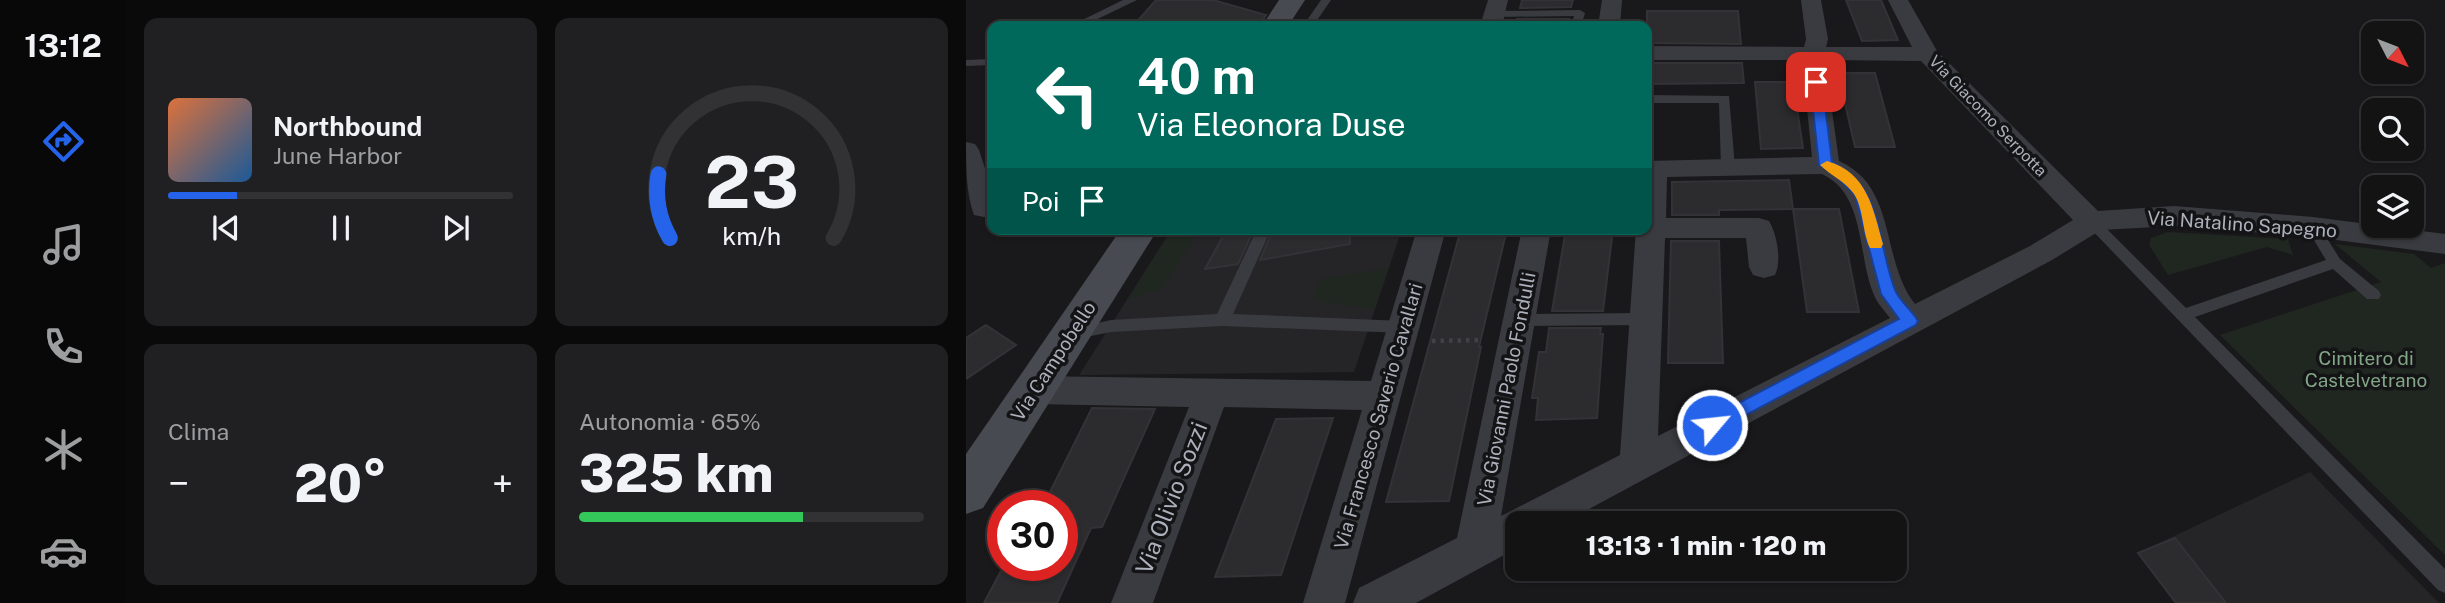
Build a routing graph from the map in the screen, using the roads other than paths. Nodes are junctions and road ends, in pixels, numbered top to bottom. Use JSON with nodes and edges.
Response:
{"nodes":[{"id":1,"x":1132,"y":0,"type":"edge"},
{"id":2,"x":1292,"y":0,"type":"edge"},
{"id":3,"x":1326,"y":0,"type":"edge"},
{"id":4,"x":1612,"y":0,"type":"edge"},
{"id":5,"x":1811,"y":0,"type":"edge"},
{"id":6,"x":1899,"y":0,"type":"edge"},
{"id":7,"x":1494,"y":13,"type":"edge"},
{"id":8,"x":1086,"y":21,"type":"edge"},
{"id":9,"x":1278,"y":21,"type":"edge"},
{"id":10,"x":1311,"y":21,"type":"edge"},
{"id":11,"x":1578,"y":21,"type":"edge"},
{"id":12,"x":1610,"y":21,"type":"edge"},
{"id":13,"x":1652,"y":37,"type":"edge"},
{"id":14,"x":1815,"y":47,"type":"junction"},
{"id":15,"x":1652,"y":53,"type":"edge"},
{"id":16,"x":1927,"y":54,"type":"junction"},
{"id":17,"x":987,"y":62,"type":"edge"},
{"id":18,"x":966,"y":63,"type":"edge"},
{"id":19,"x":1652,"y":99,"type":"edge"},
{"id":20,"x":966,"y":150,"type":"edge"},
{"id":21,"x":1826,"y":165,"type":"junction"},
{"id":22,"x":1727,"y":167,"type":"junction"},
{"id":23,"x":1652,"y":169,"type":"edge"},
{"id":24,"x":981,"y":210,"type":"edge"},
{"id":25,"x":2092,"y":222,"type":"junction"},
{"id":26,"x":2313,"y":226,"type":"junction"},
{"id":27,"x":1652,"y":228,"type":"edge"},
{"id":28,"x":1136,"y":235,"type":"edge"},
{"id":29,"x":1261,"y":235,"type":"edge"},
{"id":30,"x":1430,"y":235,"type":"edge"},
{"id":31,"x":1536,"y":235,"type":"edge"},
{"id":32,"x":1651,"y":235,"type":"edge"},
{"id":33,"x":2445,"y":244,"type":"edge"},
{"id":34,"x":2335,"y":263,"type":"junction"},
{"id":35,"x":1763,"y":267,"type":"dead end"},
{"id":36,"x":2373,"y":295,"type":"dead end"},
{"id":37,"x":2182,"y":315,"type":"junction"},
{"id":38,"x":1646,"y":319,"type":"junction"},
{"id":39,"x":1222,"y":320,"type":"junction"},
{"id":40,"x":1910,"y":321,"type":"junction"},
{"id":41,"x":1517,"y":329,"type":"junction"},
{"id":42,"x":1070,"y":334,"type":"junction"},
{"id":43,"x":1402,"y":335,"type":"junction"},
{"id":44,"x":1033,"y":390,"type":"junction"},
{"id":45,"x":1211,"y":394,"type":"junction"},
{"id":46,"x":1384,"y":396,"type":"junction"},
{"id":47,"x":1638,"y":464,"type":"junction"},
{"id":48,"x":969,"y":485,"type":"edge"},
{"id":49,"x":1548,"y":511,"type":"edge"},
{"id":50,"x":1505,"y":534,"type":"edge"},
{"id":51,"x":1475,"y":550,"type":"junction"},
{"id":52,"x":2445,"y":583,"type":"edge"},
{"id":53,"x":1132,"y":603,"type":"edge"},
{"id":54,"x":1324,"y":603,"type":"edge"},
{"id":55,"x":1374,"y":603,"type":"edge"}],
"edges":[{"from":1,"to":8,"type":"lane"},
{"from":2,"to":9,"type":"main road"},
{"from":3,"to":10,"type":"lane"},
{"from":4,"to":12,"type":"street"},
{"from":5,"to":14,"type":"street"},
{"from":6,"to":16,"type":"street","name":"Via Giacomo Serpotta"},
{"from":7,"to":11,"type":"lane"},
{"from":13,"to":14,"type":"street"},
{"from":14,"to":15,"type":"street"},
{"from":14,"to":16,"type":"street"},
{"from":14,"to":21,"type":"street"},
{"from":16,"to":25,"type":"street","name":"Via Giacomo Serpotta"},
{"from":17,"to":18,"type":"lane"},
{"from":19,"to":22,"type":"lane"},
{"from":20,"to":24,"type":"street"},
{"from":21,"to":22,"type":"street"},
{"from":21,"to":40,"type":"street"},
{"from":22,"to":23,"type":"street"},
{"from":25,"to":26,"type":"street","name":"Via Natalino Sapegno"},
{"from":25,"to":37,"type":"lane"},
{"from":25,"to":40,"type":"street","name":"Via Natalino Sapegno"},
{"from":26,"to":33,"type":"street","name":"Via Natalino Sapegno"},
{"from":26,"to":34,"type":"lane"},
{"from":27,"to":35,"type":"street"},
{"from":28,"to":42,"type":"main road","name":"Via Campobello"},
{"from":29,"to":39,"type":"lane"},
{"from":30,"to":43,"type":"street","name":"Via Francesco Saverio Cavallari"},
{"from":31,"to":41,"type":"street","name":"Via Giovanni Paolo Fondulli"},
{"from":32,"to":38,"type":"street"},
{"from":34,"to":36,"type":"lane"},
{"from":34,"to":37,"type":"lane"},
{"from":37,"to":52,"type":"lane"},
{"from":38,"to":41,"type":"lane"},
{"from":38,"to":47,"type":"street"},
{"from":39,"to":42,"type":"lane"},
{"from":39,"to":43,"type":"lane"},
{"from":40,"to":47,"type":"street","name":"Via Natalino Sapegno"},
{"from":41,"to":51,"type":"street","name":"Via Giovanni Paolo Fondulli"},
{"from":42,"to":44,"type":"main road","name":"Via Campobello"},
{"from":43,"to":46,"type":"street","name":"Via Francesco Saverio Cavallari"},
{"from":44,"to":45,"type":"street","name":"Via Olivio Sozzi"},
{"from":44,"to":48,"type":"main road","name":"Via Campobello"},
{"from":45,"to":46,"type":"street","name":"Via Olivio Sozzi"},
{"from":45,"to":53,"type":"street","name":"Via Olivio Sozzi"},
{"from":46,"to":54,"type":"street","name":"Via Francesco Saverio Cavallari"},
{"from":47,"to":49,"type":"street","name":"Via Natalino Sapegno"},
{"from":50,"to":51,"type":"street"},
{"from":51,"to":55,"type":"street"}]}
